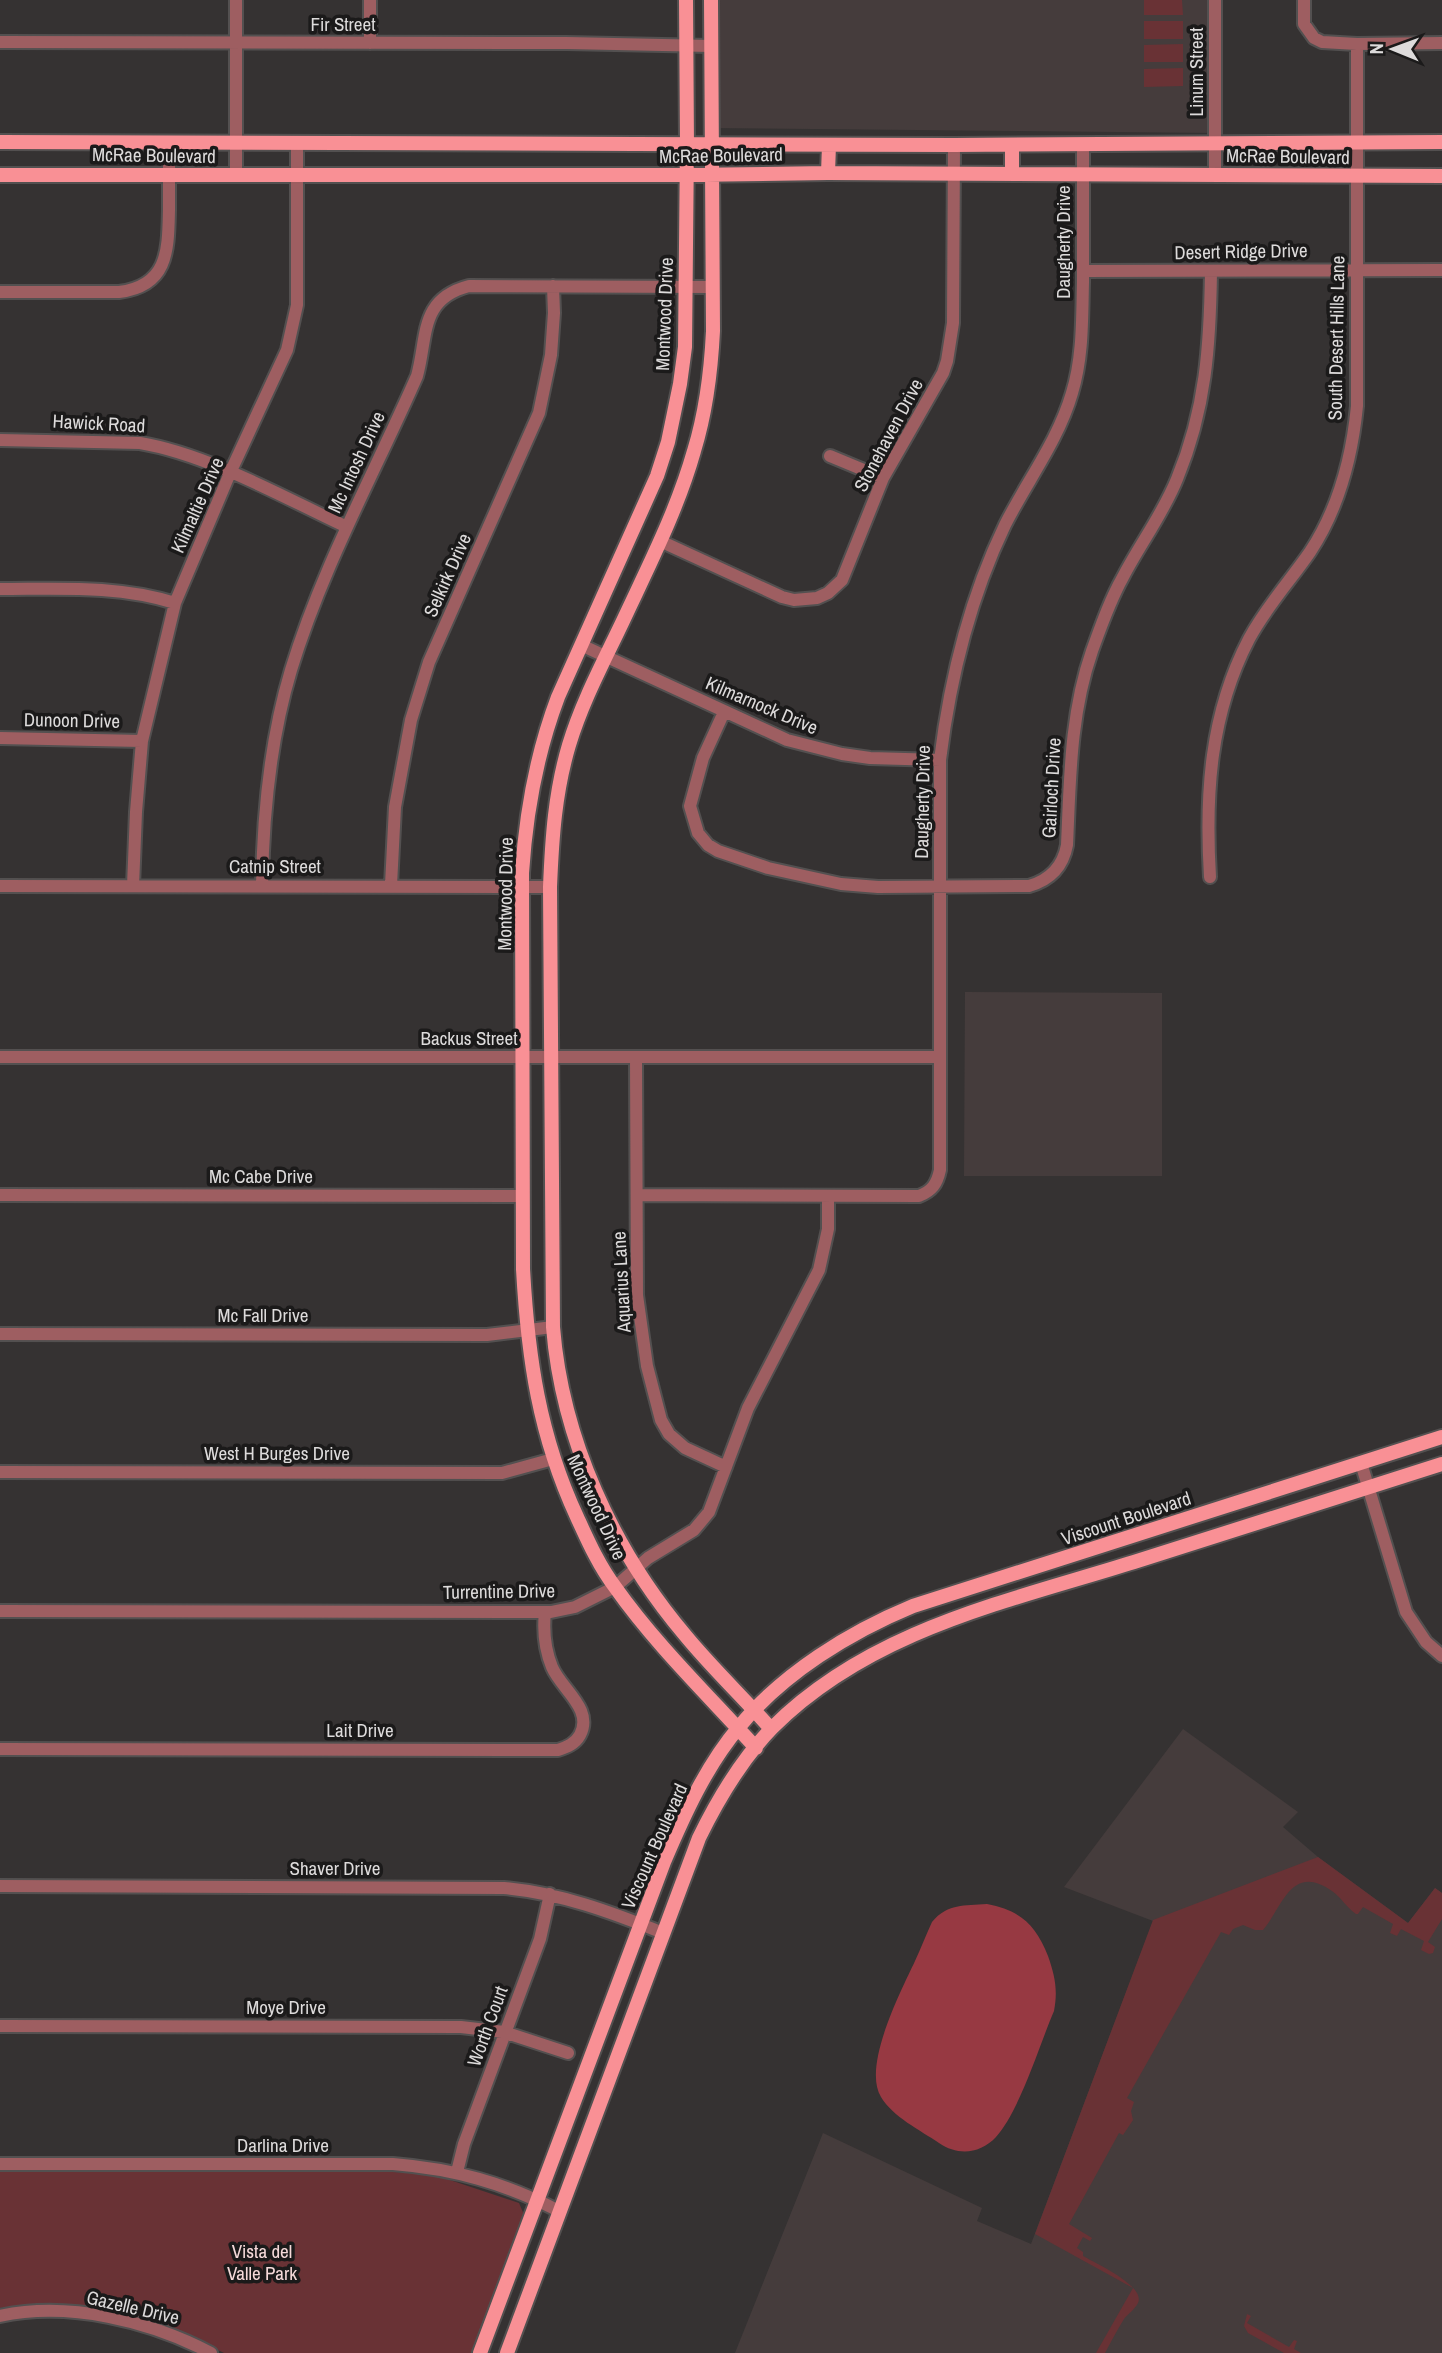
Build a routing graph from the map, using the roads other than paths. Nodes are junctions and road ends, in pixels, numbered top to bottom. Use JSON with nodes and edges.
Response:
{"nodes":[{"id":1,"x":236,"y":0,"type":"edge"},
{"id":2,"x":370,"y":0,"type":"edge"},
{"id":3,"x":686,"y":0,"type":"edge"},
{"id":4,"x":711,"y":0,"type":"edge"},
{"id":5,"x":1215,"y":0,"type":"edge"},
{"id":6,"x":1304,"y":0,"type":"edge"},
{"id":7,"x":0,"y":42,"type":"edge"},
{"id":8,"x":236,"y":43,"type":"junction"},
{"id":9,"x":370,"y":43,"type":"junction"},
{"id":10,"x":1442,"y":43,"type":"edge"},
{"id":11,"x":1356,"y":44,"type":"junction"},
{"id":12,"x":686,"y":46,"type":"junction"},
{"id":13,"x":711,"y":46,"type":"junction"},
{"id":14,"x":0,"y":142,"type":"edge"},
{"id":15,"x":1357,"y":142,"type":"junction"},
{"id":16,"x":1442,"y":142,"type":"edge"},
{"id":17,"x":236,"y":143,"type":"junction"},
{"id":18,"x":297,"y":143,"type":"junction"},
{"id":19,"x":1216,"y":143,"type":"junction"},
{"id":20,"x":169,"y":144,"type":"junction"},
{"id":21,"x":1083,"y":144,"type":"junction"},
{"id":22,"x":687,"y":145,"type":"junction"},
{"id":23,"x":712,"y":145,"type":"junction"},
{"id":24,"x":829,"y":145,"type":"junction"},
{"id":25,"x":954,"y":145,"type":"junction"},
{"id":26,"x":1012,"y":145,"type":"junction"},
{"id":27,"x":712,"y":173,"type":"junction"},
{"id":28,"x":828,"y":173,"type":"junction"},
{"id":29,"x":1083,"y":173,"type":"junction"},
{"id":30,"x":954,"y":174,"type":"junction"},
{"id":31,"x":1012,"y":174,"type":"junction"},
{"id":32,"x":1215,"y":174,"type":"junction"},
{"id":33,"x":0,"y":175,"type":"edge"},
{"id":34,"x":169,"y":175,"type":"junction"},
{"id":35,"x":236,"y":175,"type":"junction"},
{"id":36,"x":297,"y":175,"type":"junction"},
{"id":37,"x":686,"y":175,"type":"junction"},
{"id":38,"x":1357,"y":176,"type":"junction"},
{"id":39,"x":1442,"y":176,"type":"edge"},
{"id":40,"x":1356,"y":269,"type":"junction"},
{"id":41,"x":1442,"y":270,"type":"edge"},
{"id":42,"x":1083,"y":271,"type":"junction"},
{"id":43,"x":1211,"y":271,"type":"junction"},
{"id":44,"x":553,"y":286,"type":"junction"},
{"id":45,"x":685,"y":287,"type":"junction"},
{"id":46,"x":713,"y":287,"type":"junction"},
{"id":47,"x":0,"y":292,"type":"edge"},
{"id":48,"x":0,"y":440,"type":"edge"},
{"id":49,"x":830,"y":456,"type":"dead end"},
{"id":50,"x":230,"y":473,"type":"junction"},
{"id":51,"x":883,"y":478,"type":"junction"},
{"id":52,"x":347,"y":527,"type":"junction"},
{"id":53,"x":660,"y":541,"type":"junction"},
{"id":54,"x":0,"y":589,"type":"edge"},
{"id":55,"x":175,"y":603,"type":"junction"},
{"id":56,"x":581,"y":645,"type":"junction"},
{"id":57,"x":606,"y":656,"type":"junction"},
{"id":58,"x":724,"y":712,"type":"junction"},
{"id":59,"x":0,"y":738,"type":"edge"},
{"id":60,"x":142,"y":741,"type":"junction"},
{"id":61,"x":940,"y":760,"type":"junction"},
{"id":62,"x":1210,"y":877,"type":"dead end"},
{"id":63,"x":391,"y":885,"type":"junction"},
{"id":64,"x":0,"y":886,"type":"edge"},
{"id":65,"x":134,"y":886,"type":"junction"},
{"id":66,"x":262,"y":886,"type":"junction"},
{"id":67,"x":523,"y":886,"type":"junction"},
{"id":68,"x":550,"y":887,"type":"junction"},
{"id":69,"x":939,"y":887,"type":"junction"},
{"id":70,"x":0,"y":1057,"type":"edge"},
{"id":71,"x":523,"y":1057,"type":"junction"},
{"id":72,"x":552,"y":1057,"type":"junction"},
{"id":73,"x":939,"y":1057,"type":"junction"},
{"id":74,"x":636,"y":1058,"type":"junction"},
{"id":75,"x":0,"y":1195,"type":"edge"},
{"id":76,"x":638,"y":1195,"type":"junction"},
{"id":77,"x":522,"y":1196,"type":"junction"},
{"id":78,"x":828,"y":1197,"type":"junction"},
{"id":79,"x":553,"y":1327,"type":"junction"},
{"id":80,"x":527,"y":1330,"type":"junction"},
{"id":81,"x":0,"y":1334,"type":"edge"},
{"id":82,"x":1442,"y":1437,"type":"edge"},
{"id":83,"x":553,"y":1459,"type":"junction"},
{"id":84,"x":1361,"y":1463,"type":"junction"},
{"id":85,"x":1442,"y":1464,"type":"edge"},
{"id":86,"x":726,"y":1467,"type":"junction"},
{"id":87,"x":0,"y":1472,"type":"edge"},
{"id":88,"x":1368,"y":1488,"type":"junction"},
{"id":89,"x":1160,"y":1527,"type":"junction"},
{"id":90,"x":1168,"y":1551,"type":"junction"},
{"id":91,"x":636,"y":1569,"type":"junction"},
{"id":92,"x":615,"y":1587,"type":"junction"},
{"id":93,"x":950,"y":1594,"type":"junction"},
{"id":94,"x":0,"y":1611,"type":"edge"},
{"id":95,"x":545,"y":1612,"type":"junction"},
{"id":96,"x":958,"y":1617,"type":"junction"},
{"id":97,"x":1442,"y":1656,"type":"edge"},
{"id":98,"x":754,"y":1709,"type":"junction"},
{"id":99,"x":738,"y":1728,"type":"junction"},
{"id":100,"x":771,"y":1729,"type":"junction"},
{"id":101,"x":755,"y":1748,"type":"junction"},
{"id":102,"x":0,"y":1749,"type":"edge"},
{"id":103,"x":0,"y":1886,"type":"edge"},
{"id":104,"x":550,"y":1894,"type":"junction"},
{"id":105,"x":641,"y":1924,"type":"junction"},
{"id":106,"x":663,"y":1933,"type":"junction"},
{"id":107,"x":0,"y":2026,"type":"edge"},
{"id":108,"x":504,"y":2032,"type":"junction"},
{"id":109,"x":568,"y":2053,"type":"dead end"},
{"id":110,"x":0,"y":2164,"type":"edge"},
{"id":111,"x":457,"y":2172,"type":"junction"},
{"id":112,"x":537,"y":2200,"type":"junction"},
{"id":113,"x":559,"y":2211,"type":"junction"},
{"id":114,"x":0,"y":2316,"type":"edge"},
{"id":115,"x":211,"y":2353,"type":"edge"},
{"id":116,"x":480,"y":2353,"type":"edge"},
{"id":117,"x":507,"y":2353,"type":"edge"}],
"edges":[{"from":1,"to":8,"type":"street"},
{"from":2,"to":9,"type":"street"},
{"from":3,"to":12,"type":"main road","name":"Montwood Drive"},
{"from":4,"to":13,"type":"main road","name":"Montwood Drive"},
{"from":5,"to":19,"type":"street","name":"Linum Street"},
{"from":6,"to":11,"type":"street"},
{"from":7,"to":8,"type":"street","name":"Fir Street"},
{"from":8,"to":9,"type":"street","name":"Fir Street"},
{"from":8,"to":17,"type":"street"},
{"from":9,"to":12,"type":"street","name":"Fir Street"},
{"from":10,"to":11,"type":"street"},
{"from":11,"to":15,"type":"street","name":"South Desert Hills Lane"},
{"from":12,"to":13,"type":"street","name":"Fir Street"},
{"from":12,"to":22,"type":"main road","name":"Montwood Drive"},
{"from":13,"to":23,"type":"main road","name":"Montwood Drive"},
{"from":14,"to":20,"type":"main road","name":"McRae Boulevard"},
{"from":15,"to":16,"type":"main road","name":"McRae Boulevard"},
{"from":15,"to":19,"type":"main road","name":"McRae Boulevard"},
{"from":15,"to":38,"type":"street","name":"South Desert Hills Lane"},
{"from":17,"to":18,"type":"main road","name":"McRae Boulevard"},
{"from":17,"to":20,"type":"main road","name":"McRae Boulevard"},
{"from":17,"to":35,"type":"street"},
{"from":18,"to":22,"type":"main road","name":"McRae Boulevard"},
{"from":18,"to":36,"type":"street","name":"Kilmaltie Drive"},
{"from":19,"to":21,"type":"main road","name":"McRae Boulevard"},
{"from":19,"to":32,"type":"street","name":"Linum Street"},
{"from":20,"to":34,"type":"street"},
{"from":21,"to":26,"type":"main road","name":"McRae Boulevard"},
{"from":21,"to":29,"type":"street","name":"Daugherty Drive"},
{"from":22,"to":23,"type":"main road","name":"McRae Boulevard"},
{"from":22,"to":37,"type":"main road","name":"Montwood Drive"},
{"from":23,"to":24,"type":"main road","name":"McRae Boulevard"},
{"from":23,"to":27,"type":"main road","name":"Montwood Drive"},
{"from":24,"to":25,"type":"main road","name":"McRae Boulevard"},
{"from":24,"to":28,"type":"main road"},
{"from":25,"to":26,"type":"main road","name":"McRae Boulevard"},
{"from":25,"to":30,"type":"street","name":"Stonehaven Drive"},
{"from":26,"to":31,"type":"main road"},
{"from":27,"to":28,"type":"main road","name":"McRae Boulevard"},
{"from":27,"to":37,"type":"main road","name":"McRae Boulevard"},
{"from":27,"to":46,"type":"main road","name":"Montwood Drive"},
{"from":28,"to":30,"type":"main road","name":"McRae Boulevard"},
{"from":29,"to":31,"type":"main road","name":"McRae Boulevard"},
{"from":29,"to":32,"type":"main road","name":"McRae Boulevard"},
{"from":29,"to":42,"type":"street","name":"Daugherty Drive"},
{"from":30,"to":31,"type":"main road","name":"McRae Boulevard"},
{"from":30,"to":51,"type":"street","name":"Stonehaven Drive"},
{"from":32,"to":38,"type":"main road","name":"McRae Boulevard"},
{"from":33,"to":34,"type":"main road","name":"McRae Boulevard"},
{"from":34,"to":35,"type":"main road","name":"McRae Boulevard"},
{"from":34,"to":47,"type":"street"},
{"from":35,"to":36,"type":"main road","name":"McRae Boulevard"},
{"from":36,"to":37,"type":"main road","name":"McRae Boulevard"},
{"from":36,"to":50,"type":"street","name":"Kilmaltie Drive"},
{"from":37,"to":45,"type":"main road","name":"Montwood Drive"},
{"from":38,"to":39,"type":"main road","name":"McRae Boulevard"},
{"from":38,"to":40,"type":"street","name":"South Desert Hills Lane"},
{"from":40,"to":41,"type":"street","name":"Desert Ridge Drive"},
{"from":40,"to":43,"type":"street","name":"Desert Ridge Drive"},
{"from":40,"to":62,"type":"street","name":"South Desert Hills Lane"},
{"from":42,"to":43,"type":"street","name":"Desert Ridge Drive"},
{"from":42,"to":61,"type":"street","name":"Daugherty Drive"},
{"from":43,"to":69,"type":"street","name":"Gairloch Drive"},
{"from":44,"to":45,"type":"street","name":"Mc Intosh Drive"},
{"from":44,"to":52,"type":"street","name":"Mc Intosh Drive"},
{"from":44,"to":63,"type":"street","name":"Selkirk Drive"},
{"from":45,"to":46,"type":"street","name":"Mc Intosh Drive"},
{"from":45,"to":56,"type":"main road","name":"Montwood Drive"},
{"from":46,"to":53,"type":"main road","name":"Montwood Drive"},
{"from":48,"to":50,"type":"street","name":"Hawick Road"},
{"from":49,"to":51,"type":"street"},
{"from":50,"to":52,"type":"street","name":"Hawick Road"},
{"from":50,"to":55,"type":"street","name":"Kilmaltie Drive"},
{"from":51,"to":53,"type":"street","name":"Stonehaven Drive"},
{"from":52,"to":66,"type":"street","name":"Mc Intosh Drive"},
{"from":53,"to":57,"type":"main road","name":"Montwood Drive"},
{"from":54,"to":55,"type":"street"},
{"from":55,"to":60,"type":"street","name":"Kilmaltie Drive"},
{"from":56,"to":57,"type":"street","name":"Kilmarnock Drive"},
{"from":56,"to":67,"type":"main road","name":"Montwood Drive"},
{"from":57,"to":58,"type":"street","name":"Kilmarnock Drive"},
{"from":57,"to":68,"type":"main road","name":"Montwood Drive"},
{"from":58,"to":61,"type":"street","name":"Kilmarnock Drive"},
{"from":58,"to":69,"type":"street","name":"Gairloch Drive"},
{"from":59,"to":60,"type":"street","name":"Dunoon Drive"},
{"from":60,"to":65,"type":"street","name":"Kilmaltie Drive"},
{"from":61,"to":69,"type":"street","name":"Daugherty Drive"},
{"from":63,"to":66,"type":"street","name":"Catnip Street"},
{"from":63,"to":67,"type":"street","name":"Catnip Street"},
{"from":64,"to":65,"type":"street","name":"Catnip Street"},
{"from":65,"to":66,"type":"street","name":"Catnip Street"},
{"from":67,"to":68,"type":"street","name":"Catnip Street"},
{"from":67,"to":71,"type":"main road","name":"Montwood Drive"},
{"from":68,"to":72,"type":"main road","name":"Montwood Drive"},
{"from":69,"to":73,"type":"street","name":"Daugherty Drive"},
{"from":70,"to":71,"type":"street","name":"Backus Street"},
{"from":71,"to":72,"type":"street","name":"Backus Street"},
{"from":71,"to":77,"type":"main road","name":"Montwood Drive"},
{"from":72,"to":74,"type":"street","name":"Backus Street"},
{"from":72,"to":79,"type":"main road","name":"Montwood Drive"},
{"from":73,"to":74,"type":"street","name":"Backus Street"},
{"from":73,"to":78,"type":"street","name":"Daugherty Drive"},
{"from":74,"to":76,"type":"street","name":"Aquarius Lane"},
{"from":75,"to":77,"type":"street","name":"Mc Cabe Drive"},
{"from":76,"to":78,"type":"street","name":"Daugherty Drive"},
{"from":76,"to":86,"type":"street","name":"Aquarius Lane"},
{"from":77,"to":80,"type":"main road","name":"Montwood Drive"},
{"from":78,"to":86,"type":"street","name":"Turrentine Drive"},
{"from":79,"to":80,"type":"street","name":"Mc Fall Drive"},
{"from":79,"to":91,"type":"main road","name":"Montwood Drive"},
{"from":80,"to":81,"type":"street","name":"Mc Fall Drive"},
{"from":80,"to":83,"type":"main road","name":"Montwood Drive"},
{"from":82,"to":84,"type":"main road","name":"Viscount Boulevard"},
{"from":83,"to":87,"type":"street","name":"West H Burges Drive"},
{"from":83,"to":92,"type":"main road","name":"Montwood Drive"},
{"from":84,"to":88,"type":"street"},
{"from":84,"to":89,"type":"main road","name":"Viscount Boulevard"},
{"from":85,"to":88,"type":"main road","name":"Viscount Boulevard"},
{"from":86,"to":91,"type":"street","name":"Turrentine Drive"},
{"from":88,"to":90,"type":"main road","name":"Viscount Boulevard"},
{"from":88,"to":97,"type":"street"},
{"from":89,"to":90,"type":"main road"},
{"from":89,"to":93,"type":"main road","name":"Viscount Boulevard"},
{"from":90,"to":96,"type":"main road","name":"Viscount Boulevard"},
{"from":91,"to":92,"type":"street","name":"Turrentine Drive"},
{"from":91,"to":98,"type":"main road","name":"Montwood Drive"},
{"from":92,"to":95,"type":"street","name":"Turrentine Drive"},
{"from":92,"to":99,"type":"main road","name":"Montwood Drive"},
{"from":93,"to":96,"type":"main road"},
{"from":93,"to":98,"type":"main road","name":"Viscount Boulevard"},
{"from":94,"to":95,"type":"street","name":"Turrentine Drive"},
{"from":95,"to":102,"type":"street","name":"Lait Drive"},
{"from":96,"to":100,"type":"main road","name":"Viscount Boulevard"},
{"from":98,"to":99,"type":"main road","name":"Viscount Boulevard"},
{"from":98,"to":100,"type":"main road","name":"Montwood Drive"},
{"from":99,"to":101,"type":"main road","name":"Montwood Drive"},
{"from":99,"to":105,"type":"main road","name":"Viscount Boulevard"},
{"from":100,"to":101,"type":"main road","name":"Viscount Boulevard"},
{"from":101,"to":106,"type":"main road","name":"Viscount Boulevard"},
{"from":103,"to":104,"type":"street","name":"Shaver Drive"},
{"from":104,"to":105,"type":"street","name":"Shaver Drive"},
{"from":104,"to":108,"type":"street","name":"Worth Court"},
{"from":105,"to":106,"type":"street","name":"Shaver Drive"},
{"from":105,"to":112,"type":"main road","name":"Viscount Boulevard"},
{"from":106,"to":113,"type":"main road","name":"Viscount Boulevard"},
{"from":107,"to":108,"type":"street","name":"Moye Drive"},
{"from":108,"to":109,"type":"street","name":"Moye Drive"},
{"from":108,"to":111,"type":"street","name":"Worth Court"},
{"from":110,"to":111,"type":"street","name":"Darlina Drive"},
{"from":111,"to":112,"type":"street","name":"Darlina Drive"},
{"from":112,"to":113,"type":"street","name":"Darlina Drive"},
{"from":112,"to":116,"type":"main road","name":"Viscount Boulevard"},
{"from":113,"to":117,"type":"main road","name":"Viscount Boulevard"},
{"from":114,"to":115,"type":"street","name":"Gazelle Drive"}]}
